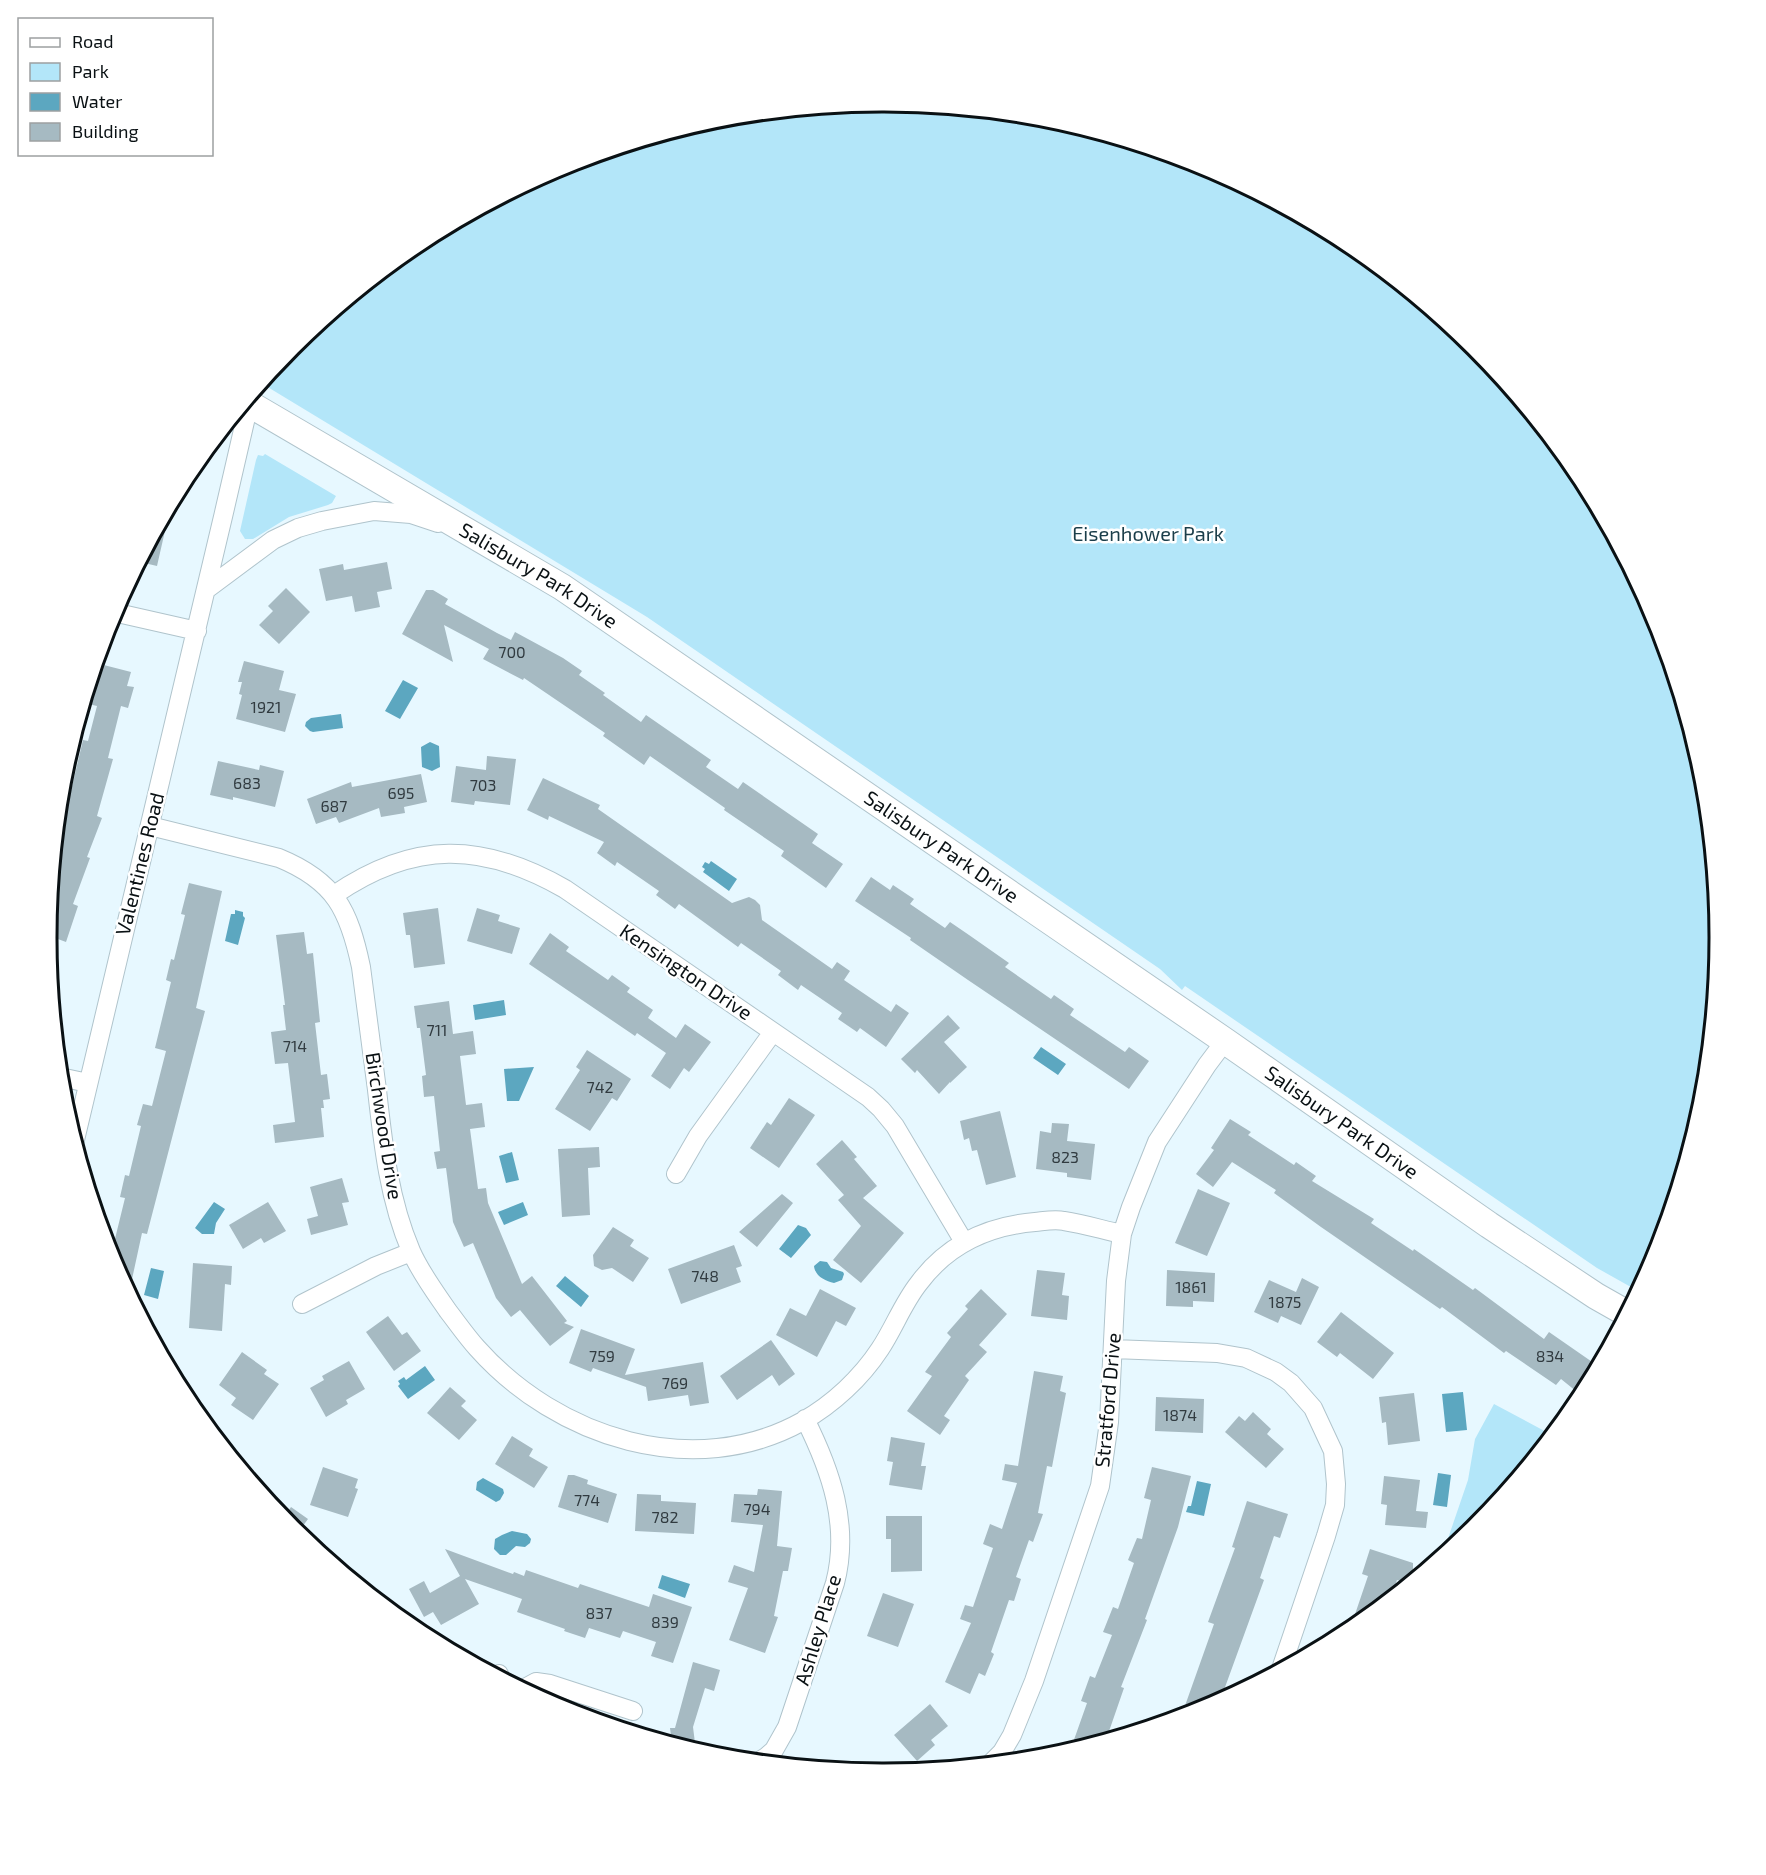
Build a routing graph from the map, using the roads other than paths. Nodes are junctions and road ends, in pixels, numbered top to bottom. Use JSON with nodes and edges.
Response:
{"nodes":[{"id":1,"x":252,"y":406,"type":"edge"},
{"id":2,"x":244,"y":415,"type":"edge"},
{"id":3,"x":470,"y":534,"type":"junction"},
{"id":4,"x":207,"y":588,"type":"junction"},
{"id":5,"x":123,"y":614,"type":"edge"},
{"id":6,"x":197,"y":632,"type":"junction"},
{"id":7,"x":150,"y":826,"type":"junction"},
{"id":8,"x":334,"y":896,"type":"junction"},
{"id":9,"x":773,"y":1032,"type":"junction"},
{"id":10,"x":1225,"y":1041,"type":"junction"},
{"id":11,"x":70,"y":1079,"type":"edge"},
{"id":12,"x":88,"y":1083,"type":"junction"},
{"id":13,"x":79,"y":1124,"type":"edge"},
{"id":14,"x":676,"y":1174,"type":"dead end"},
{"id":15,"x":1122,"y":1234,"type":"junction"},
{"id":16,"x":964,"y":1242,"type":"junction"},
{"id":17,"x":411,"y":1252,"type":"junction"},
{"id":18,"x":302,"y":1304,"type":"dead end"},
{"id":19,"x":1621,"y":1309,"type":"edge"},
{"id":20,"x":1113,"y":1349,"type":"junction"},
{"id":21,"x":805,"y":1419,"type":"junction"},
{"id":22,"x":1284,"y":1659,"type":"edge"},
{"id":23,"x":532,"y":1684,"type":"edge"},
{"id":24,"x":633,"y":1711,"type":"dead end"},
{"id":25,"x":768,"y":1755,"type":"edge"},
{"id":26,"x":999,"y":1755,"type":"edge"}],
"edges":[{"from":1,"to":3,"type":"main road","name":"Salisbury Park Drive"},
{"from":2,"to":4,"type":"street","name":"Valentines Road"},
{"from":3,"to":4,"type":"street"},
{"from":3,"to":10,"type":"main road","name":"Salisbury Park Drive"},
{"from":4,"to":6,"type":"street","name":"Valentines Road"},
{"from":5,"to":6,"type":"street"},
{"from":6,"to":7,"type":"street","name":"Valentines Road"},
{"from":7,"to":8,"type":"street","name":"Birchwood Drive"},
{"from":7,"to":12,"type":"street","name":"Valentines Road"},
{"from":8,"to":9,"type":"street","name":"Kensington Drive"},
{"from":8,"to":17,"type":"street","name":"Birchwood Drive"},
{"from":9,"to":14,"type":"street"},
{"from":9,"to":16,"type":"street","name":"Kensington Drive"},
{"from":10,"to":15,"type":"street","name":"Stratford Drive"},
{"from":10,"to":19,"type":"main road","name":"Salisbury Park Drive"},
{"from":11,"to":12,"type":"street"},
{"from":12,"to":13,"type":"street","name":"Valentines Road"},
{"from":15,"to":16,"type":"street","name":"Birchwood Drive"},
{"from":15,"to":20,"type":"street","name":"Stratford Drive"},
{"from":16,"to":21,"type":"street","name":"Birchwood Drive"},
{"from":17,"to":18,"type":"street"},
{"from":17,"to":21,"type":"street","name":"Birchwood Drive"},
{"from":20,"to":22,"type":"street"},
{"from":20,"to":26,"type":"street","name":"Stratford Drive"},
{"from":21,"to":25,"type":"street","name":"Ashley Place"},
{"from":23,"to":24,"type":"street"}]}
